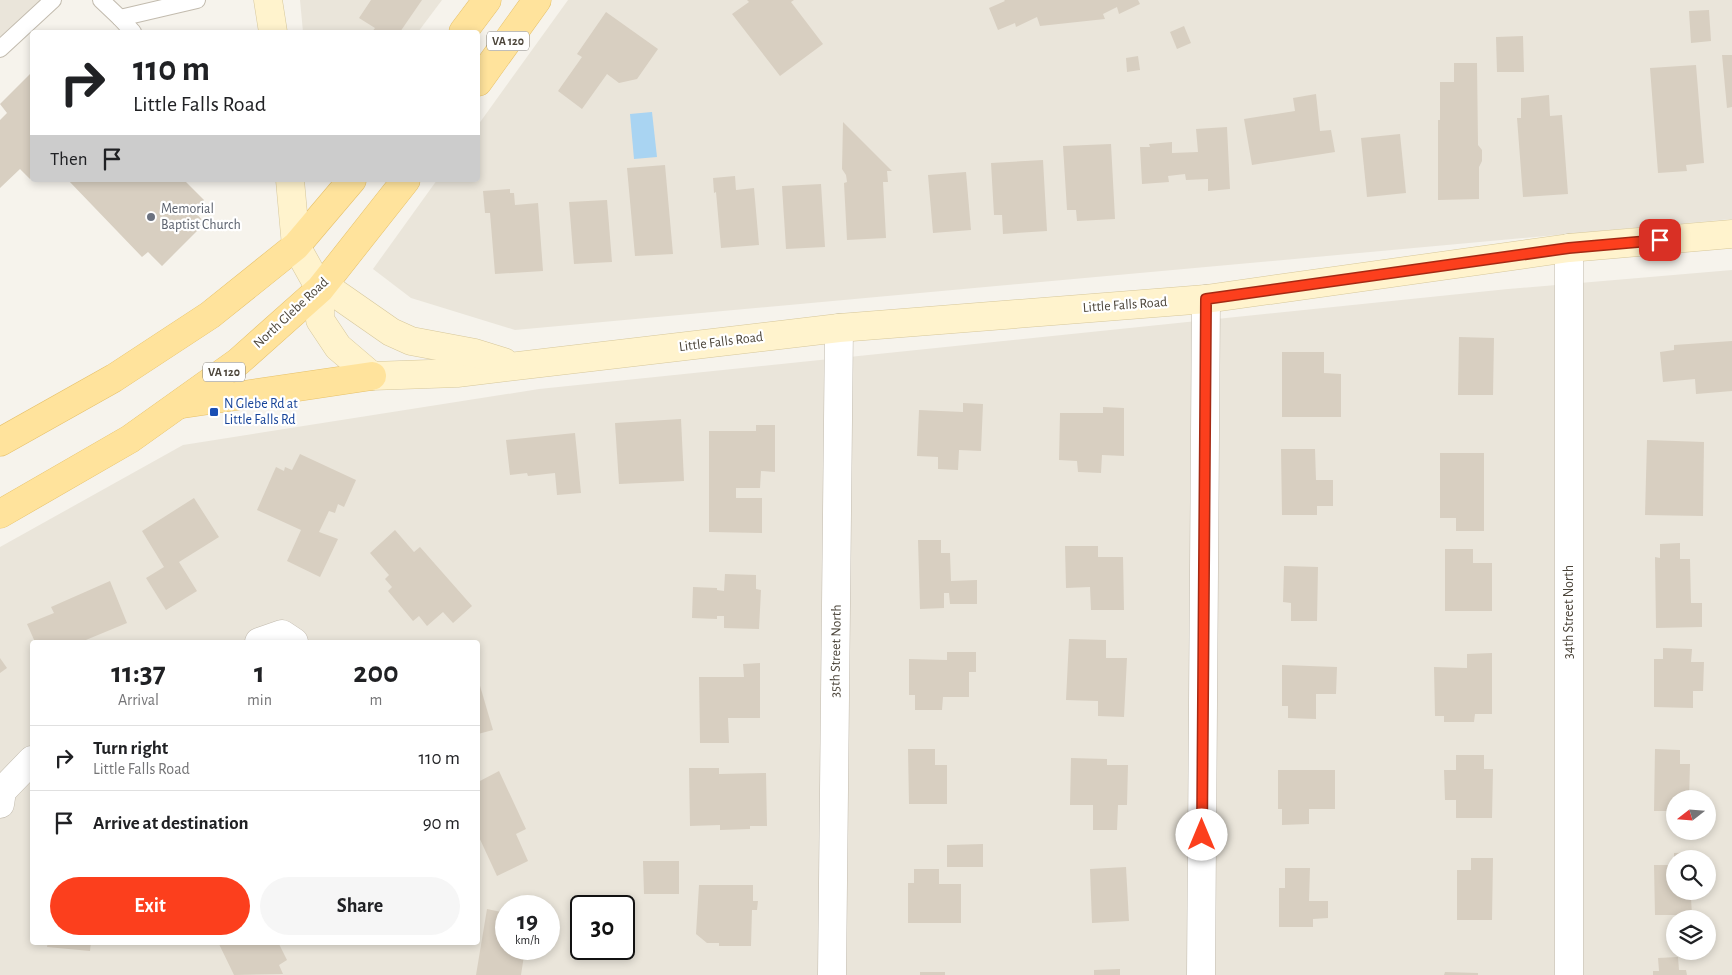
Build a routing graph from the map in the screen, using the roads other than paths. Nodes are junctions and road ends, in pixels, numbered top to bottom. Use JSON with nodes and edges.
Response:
{"nodes":[{"id":1,"x":53,"y":0,"type":"edge"},
{"id":2,"x":101,"y":0,"type":"edge"},
{"id":3,"x":197,"y":0,"type":"edge"},
{"id":4,"x":268,"y":0,"type":"edge"},
{"id":5,"x":486,"y":0,"type":"edge"},
{"id":6,"x":537,"y":0,"type":"edge"},
{"id":7,"x":120,"y":18,"type":"junction"},
{"id":8,"x":131,"y":30,"type":"edge"},
{"id":9,"x":273,"y":30,"type":"edge"},
{"id":10,"x":464,"y":30,"type":"edge"},
{"id":11,"x":0,"y":49,"type":"edge"},
{"id":12,"x":480,"y":79,"type":"edge"},
{"id":13,"x":290,"y":182,"type":"edge"},
{"id":14,"x":350,"y":182,"type":"edge"},
{"id":15,"x":404,"y":182,"type":"edge"},
{"id":16,"x":1732,"y":234,"type":"edge"},
{"id":17,"x":296,"y":246,"type":"junction"},
{"id":18,"x":1569,"y":248,"type":"junction"},
{"id":19,"x":320,"y":289,"type":"junction"},
{"id":20,"x":1206,"y":299,"type":"junction"},
{"id":21,"x":839,"y":328,"type":"junction"},
{"id":22,"x":516,"y":366,"type":"junction"},
{"id":23,"x":372,"y":376,"type":"junction"},
{"id":24,"x":179,"y":404,"type":"junction"},
{"id":25,"x":0,"y":442,"type":"edge"},
{"id":26,"x":0,"y":514,"type":"edge"},
{"id":27,"x":265,"y":640,"type":"edge"},
{"id":28,"x":291,"y":640,"type":"edge"},
{"id":29,"x":30,"y":762,"type":"edge"},
{"id":30,"x":0,"y":804,"type":"edge"},
{"id":31,"x":832,"y":975,"type":"edge"},
{"id":32,"x":1201,"y":975,"type":"edge"},
{"id":33,"x":1569,"y":975,"type":"edge"}],
"edges":[{"from":1,"to":11,"type":"lane"},
{"from":2,"to":7,"type":"lane"},
{"from":3,"to":7,"type":"lane"},
{"from":4,"to":9,"type":"street"},
{"from":5,"to":10,"type":"main road","number":"VA 120"},
{"from":6,"to":12,"type":"main road","number":"VA 120"},
{"from":7,"to":8,"type":"lane"},
{"from":13,"to":17,"type":"street"},
{"from":14,"to":17,"type":"main road"},
{"from":15,"to":19,"type":"main road","name":"North Glebe Road","number":"VA 120"},
{"from":16,"to":18,"type":"street","name":"Little Falls Road"},
{"from":17,"to":19,"type":"street"},
{"from":17,"to":25,"type":"main road"},
{"from":18,"to":20,"type":"street","name":"Little Falls Road"},
{"from":18,"to":33,"type":"street","name":"34th Street North"},
{"from":19,"to":22,"type":"street","name":"Little Falls Road"},
{"from":19,"to":23,"type":"street"},
{"from":19,"to":24,"type":"main road","name":"North Glebe Road","number":"VA 120"},
{"from":20,"to":21,"type":"street","name":"Little Falls Road"},
{"from":20,"to":32,"type":"street"},
{"from":21,"to":22,"type":"street","name":"Little Falls Road"},
{"from":21,"to":31,"type":"street","name":"35th Street North"},
{"from":22,"to":23,"type":"street","name":"Little Falls Road"},
{"from":23,"to":24,"type":"main road"},
{"from":24,"to":26,"type":"main road","name":"North Glebe Road","number":"VA 120"},
{"from":27,"to":28,"type":"street"},
{"from":29,"to":30,"type":"street"}]}
